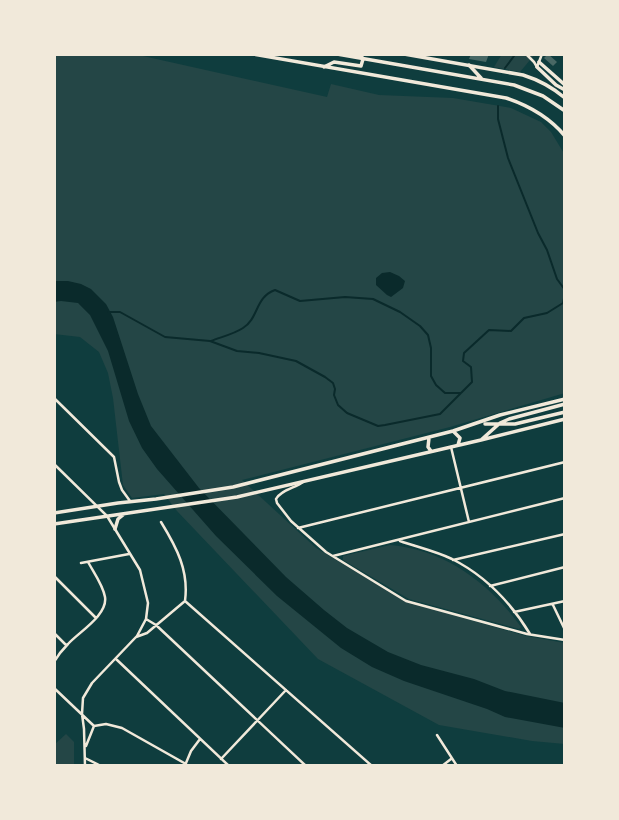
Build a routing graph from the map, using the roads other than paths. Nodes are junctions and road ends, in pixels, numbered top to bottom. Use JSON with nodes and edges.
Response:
{"nodes":[{"id":1,"x":253,"y":54,"type":"edge"},
{"id":2,"x":337,"y":54,"type":"edge"},
{"id":3,"x":360,"y":54,"type":"edge"},
{"id":4,"x":404,"y":54,"type":"edge"},
{"id":5,"x":526,"y":54,"type":"edge"},
{"id":6,"x":542,"y":54,"type":"edge"},
{"id":7,"x":363,"y":59,"type":"junction"},
{"id":8,"x":537,"y":64,"type":"junction"},
{"id":9,"x":469,"y":65,"type":"junction"},
{"id":10,"x":324,"y":67,"type":"junction"},
{"id":11,"x":544,"y":74,"type":"junction"},
{"id":12,"x":483,"y":79,"type":"junction"},
{"id":13,"x":541,"y":81,"type":"junction"},
{"id":14,"x":565,"y":88,"type":"edge"},
{"id":15,"x":565,"y":98,"type":"edge"},
{"id":16,"x":565,"y":111,"type":"edge"},
{"id":17,"x":565,"y":136,"type":"edge"},
{"id":18,"x":54,"y":398,"type":"edge"},
{"id":19,"x":565,"y":399,"type":"edge"},
{"id":20,"x":565,"y":404,"type":"edge"},
{"id":21,"x":565,"y":412,"type":"edge"},
{"id":22,"x":565,"y":419,"type":"edge"},
{"id":23,"x":500,"y":423,"type":"junction"},
{"id":24,"x":479,"y":424,"type":"junction"},
{"id":25,"x":453,"y":431,"type":"junction"},
{"id":26,"x":429,"y":438,"type":"junction"},
{"id":27,"x":481,"y":440,"type":"junction"},
{"id":28,"x":458,"y":445,"type":"junction"},
{"id":29,"x":451,"y":447,"type":"junction"},
{"id":30,"x":431,"y":452,"type":"junction"},
{"id":31,"x":565,"y":462,"type":"edge"},
{"id":32,"x":54,"y":464,"type":"edge"},
{"id":33,"x":62,"y":471,"type":"junction"},
{"id":34,"x":54,"y":473,"type":"edge"},
{"id":35,"x":305,"y":481,"type":"junction"},
{"id":36,"x":461,"y":487,"type":"junction"},
{"id":37,"x":565,"y":498,"type":"edge"},
{"id":38,"x":130,"y":501,"type":"junction"},
{"id":39,"x":97,"y":506,"type":"junction"},
{"id":40,"x":54,"y":513,"type":"edge"},
{"id":41,"x":124,"y":514,"type":"junction"},
{"id":42,"x":107,"y":516,"type":"junction"},
{"id":43,"x":161,"y":522,"type":"dead end"},
{"id":44,"x":469,"y":522,"type":"junction"},
{"id":45,"x":54,"y":524,"type":"edge"},
{"id":46,"x":298,"y":528,"type":"junction"},
{"id":47,"x":115,"y":529,"type":"junction"},
{"id":48,"x":565,"y":534,"type":"edge"},
{"id":49,"x":397,"y":540,"type":"junction"},
{"id":50,"x":131,"y":554,"type":"junction"},
{"id":51,"x":333,"y":556,"type":"junction"},
{"id":52,"x":453,"y":560,"type":"junction"},
{"id":53,"x":88,"y":562,"type":"junction"},
{"id":54,"x":81,"y":563,"type":"dead end"},
{"id":55,"x":565,"y":567,"type":"edge"},
{"id":56,"x":54,"y":576,"type":"edge"},
{"id":57,"x":490,"y":586,"type":"junction"},
{"id":58,"x":185,"y":601,"type":"junction"},
{"id":59,"x":565,"y":601,"type":"edge"},
{"id":60,"x":553,"y":604,"type":"junction"},
{"id":61,"x":514,"y":612,"type":"junction"},
{"id":62,"x":96,"y":618,"type":"junction"},
{"id":63,"x":146,"y":619,"type":"junction"},
{"id":64,"x":156,"y":625,"type":"junction"},
{"id":65,"x":565,"y":631,"type":"edge"},
{"id":66,"x":54,"y":633,"type":"edge"},
{"id":67,"x":530,"y":634,"type":"junction"},
{"id":68,"x":136,"y":637,"type":"junction"},
{"id":69,"x":565,"y":640,"type":"edge"},
{"id":70,"x":66,"y":645,"type":"junction"},
{"id":71,"x":116,"y":659,"type":"junction"},
{"id":72,"x":54,"y":662,"type":"edge"},
{"id":73,"x":54,"y":688,"type":"edge"},
{"id":74,"x":286,"y":689,"type":"junction"},
{"id":75,"x":82,"y":714,"type":"junction"},
{"id":76,"x":258,"y":720,"type":"junction"},
{"id":77,"x":93,"y":726,"type":"junction"},
{"id":78,"x":437,"y":735,"type":"dead end"},
{"id":79,"x":200,"y":739,"type":"junction"},
{"id":80,"x":85,"y":749,"type":"junction"},
{"id":81,"x":85,"y":758,"type":"junction"},
{"id":82,"x":222,"y":759,"type":"junction"},
{"id":83,"x":451,"y":759,"type":"junction"},
{"id":84,"x":186,"y":765,"type":"edge"},
{"id":85,"x":227,"y":765,"type":"edge"},
{"id":86,"x":85,"y":766,"type":"edge"},
{"id":87,"x":101,"y":766,"type":"edge"},
{"id":88,"x":306,"y":766,"type":"edge"},
{"id":89,"x":372,"y":766,"type":"edge"},
{"id":90,"x":442,"y":766,"type":"edge"},
{"id":91,"x":457,"y":766,"type":"edge"}],
"edges":[{"from":1,"to":10,"type":"main road"},
{"from":2,"to":7,"type":"main road"},
{"from":3,"to":7,"type":"main road"},
{"from":4,"to":9,"type":"main road"},
{"from":5,"to":8,"type":"street"},
{"from":6,"to":8,"type":"street"},
{"from":7,"to":10,"type":"main road"},
{"from":7,"to":12,"type":"main road"},
{"from":8,"to":11,"type":"main road"},
{"from":8,"to":14,"type":"main road"},
{"from":9,"to":12,"type":"main road"},
{"from":9,"to":13,"type":"main road"},
{"from":10,"to":17,"type":"main road"},
{"from":11,"to":13,"type":"main road"},
{"from":11,"to":14,"type":"main road"},
{"from":12,"to":16,"type":"main road"},
{"from":13,"to":15,"type":"main road"},
{"from":18,"to":38,"type":"street"},
{"from":19,"to":24,"type":"main road"},
{"from":20,"to":23,"type":"main road"},
{"from":21,"to":23,"type":"main road"},
{"from":22,"to":27,"type":"main road"},
{"from":23,"to":24,"type":"main road"},
{"from":23,"to":27,"type":"main road"},
{"from":24,"to":25,"type":"main road"},
{"from":25,"to":26,"type":"main road"},
{"from":25,"to":28,"type":"main road"},
{"from":26,"to":30,"type":"main road"},
{"from":26,"to":38,"type":"main road"},
{"from":27,"to":28,"type":"main road"},
{"from":28,"to":29,"type":"main road"},
{"from":29,"to":30,"type":"main road"},
{"from":29,"to":36,"type":"street"},
{"from":30,"to":35,"type":"main road"},
{"from":31,"to":36,"type":"street"},
{"from":32,"to":33,"type":"street"},
{"from":33,"to":34,"type":"street"},
{"from":33,"to":39,"type":"street"},
{"from":35,"to":41,"type":"main road"},
{"from":35,"to":46,"type":"street"},
{"from":36,"to":44,"type":"street"},
{"from":36,"to":46,"type":"street"},
{"from":37,"to":44,"type":"street"},
{"from":38,"to":39,"type":"main road"},
{"from":39,"to":40,"type":"main road"},
{"from":39,"to":42,"type":"street"},
{"from":41,"to":42,"type":"main road"},
{"from":41,"to":47,"type":"main road"},
{"from":42,"to":45,"type":"main road"},
{"from":42,"to":47,"type":"street"},
{"from":43,"to":58,"type":"street"},
{"from":44,"to":49,"type":"street"},
{"from":46,"to":51,"type":"street"},
{"from":47,"to":50,"type":"street"},
{"from":48,"to":52,"type":"street"},
{"from":49,"to":51,"type":"street"},
{"from":49,"to":52,"type":"street"},
{"from":50,"to":53,"type":"street"},
{"from":50,"to":63,"type":"street"},
{"from":51,"to":67,"type":"street"},
{"from":52,"to":57,"type":"street"},
{"from":53,"to":54,"type":"street"},
{"from":53,"to":62,"type":"street"},
{"from":55,"to":57,"type":"street"},
{"from":56,"to":62,"type":"street"},
{"from":57,"to":61,"type":"street"},
{"from":58,"to":64,"type":"street"},
{"from":58,"to":74,"type":"street"},
{"from":59,"to":60,"type":"street"},
{"from":60,"to":61,"type":"street"},
{"from":60,"to":65,"type":"street"},
{"from":61,"to":67,"type":"street"},
{"from":62,"to":70,"type":"street"},
{"from":63,"to":64,"type":"street"},
{"from":63,"to":68,"type":"street"},
{"from":64,"to":68,"type":"street"},
{"from":64,"to":76,"type":"street"},
{"from":66,"to":70,"type":"street"},
{"from":67,"to":69,"type":"street"},
{"from":68,"to":71,"type":"street"},
{"from":70,"to":72,"type":"street"},
{"from":71,"to":75,"type":"street"},
{"from":71,"to":79,"type":"street"},
{"from":73,"to":75,"type":"street"},
{"from":74,"to":76,"type":"street"},
{"from":74,"to":89,"type":"street"},
{"from":75,"to":77,"type":"street"},
{"from":75,"to":80,"type":"street"},
{"from":76,"to":82,"type":"street"},
{"from":76,"to":88,"type":"street"},
{"from":77,"to":80,"type":"street"},
{"from":77,"to":84,"type":"street"},
{"from":78,"to":83,"type":"street"},
{"from":79,"to":82,"type":"street"},
{"from":79,"to":84,"type":"street"},
{"from":80,"to":81,"type":"street"},
{"from":81,"to":86,"type":"street"},
{"from":81,"to":87,"type":"street"},
{"from":82,"to":85,"type":"street"},
{"from":83,"to":90,"type":"street"},
{"from":83,"to":91,"type":"street"}]}
